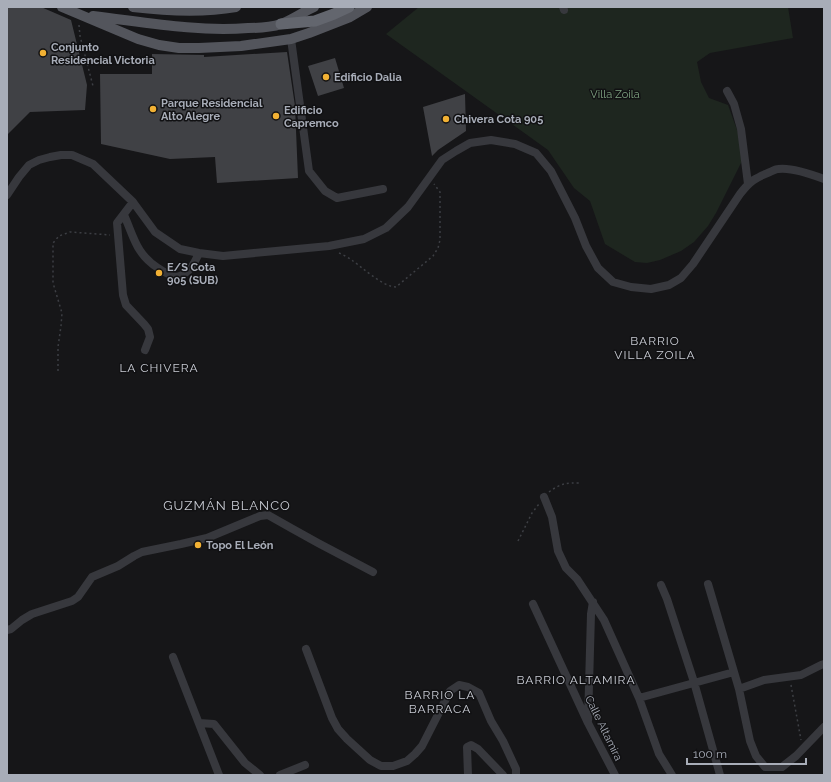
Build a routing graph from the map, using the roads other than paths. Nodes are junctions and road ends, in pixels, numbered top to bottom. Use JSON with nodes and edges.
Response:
{"nodes":[{"id":1,"x":62,"y":7,"type":"edge"},
{"id":2,"x":133,"y":7,"type":"edge"},
{"id":3,"x":236,"y":7,"type":"edge"},
{"id":4,"x":314,"y":7,"type":"edge"},
{"id":5,"x":348,"y":7,"type":"edge"},
{"id":6,"x":367,"y":7,"type":"edge"},
{"id":7,"x":79,"y":15,"type":"junction"},
{"id":8,"x":281,"y":24,"type":"junction"},
{"id":9,"x":331,"y":24,"type":"junction"},
{"id":10,"x":291,"y":39,"type":"junction"},
{"id":11,"x":727,"y":91,"type":"dead end"},
{"id":12,"x":824,"y":179,"type":"edge"},
{"id":13,"x":748,"y":184,"type":"junction"},
{"id":14,"x":383,"y":188,"type":"dead end"},
{"id":15,"x":7,"y":195,"type":"edge"},
{"id":16,"x":133,"y":202,"type":"junction"},
{"id":17,"x":124,"y":215,"type":"junction"},
{"id":18,"x":199,"y":253,"type":"junction"},
{"id":19,"x":145,"y":350,"type":"dead end"},
{"id":20,"x":544,"y":497,"type":"dead end"},
{"id":21,"x":373,"y":572,"type":"dead end"},
{"id":22,"x":708,"y":584,"type":"dead end"},
{"id":23,"x":661,"y":585,"type":"dead end"},
{"id":24,"x":593,"y":602,"type":"junction"},
{"id":25,"x":533,"y":604,"type":"dead end"},
{"id":26,"x":7,"y":630,"type":"edge"},
{"id":27,"x":306,"y":649,"type":"dead end"},
{"id":28,"x":173,"y":657,"type":"dead end"},
{"id":29,"x":824,"y":664,"type":"edge"},
{"id":30,"x":734,"y":672,"type":"junction"},
{"id":31,"x":694,"y":682,"type":"junction"},
{"id":32,"x":739,"y":689,"type":"junction"},
{"id":33,"x":639,"y":698,"type":"junction"},
{"id":34,"x":199,"y":723,"type":"junction"},
{"id":35,"x":588,"y":723,"type":"junction"},
{"id":36,"x":824,"y":727,"type":"edge"},
{"id":37,"x":245,"y":763,"type":"junction"},
{"id":38,"x":305,"y":765,"type":"dead end"},
{"id":39,"x":782,"y":771,"type":"edge"},
{"id":40,"x":219,"y":775,"type":"edge"},
{"id":41,"x":250,"y":775,"type":"edge"},
{"id":42,"x":260,"y":775,"type":"edge"},
{"id":43,"x":280,"y":775,"type":"edge"},
{"id":44,"x":468,"y":775,"type":"edge"},
{"id":45,"x":503,"y":775,"type":"edge"},
{"id":46,"x":516,"y":775,"type":"edge"},
{"id":47,"x":615,"y":775,"type":"edge"},
{"id":48,"x":672,"y":775,"type":"edge"},
{"id":49,"x":720,"y":775,"type":"edge"}],
"edges":[{"from":1,"to":7,"type":"main road"},
{"from":2,"to":3,"type":"main road"},
{"from":4,"to":8,"type":"main road"},
{"from":5,"to":8,"type":"highway","bridge":true},
{"from":5,"to":9,"type":"main road"},
{"from":6,"to":9,"type":"main road"},
{"from":7,"to":8,"type":"main road"},
{"from":7,"to":10,"type":"main road"},
{"from":9,"to":10,"type":"main road"},
{"from":10,"to":14,"type":"street"},
{"from":11,"to":13,"type":"street"},
{"from":12,"to":13,"type":"street"},
{"from":13,"to":18,"type":"street"},
{"from":15,"to":16,"type":"street"},
{"from":16,"to":17,"type":"street"},
{"from":16,"to":18,"type":"street"},
{"from":17,"to":18,"type":"street"},
{"from":17,"to":19,"type":"street"},
{"from":20,"to":24,"type":"street"},
{"from":21,"to":26,"type":"street"},
{"from":22,"to":30,"type":"street"},
{"from":23,"to":31,"type":"street"},
{"from":24,"to":33,"type":"street"},
{"from":24,"to":35,"type":"street"},
{"from":25,"to":35,"type":"street","name":"Calle Altamira"},
{"from":27,"to":46,"type":"street"},
{"from":28,"to":34,"type":"street"},
{"from":29,"to":32,"type":"street"},
{"from":30,"to":31,"type":"street"},
{"from":30,"to":32,"type":"street"},
{"from":31,"to":33,"type":"street"},
{"from":31,"to":49,"type":"street"},
{"from":32,"to":39,"type":"street"},
{"from":33,"to":48,"type":"street"},
{"from":34,"to":37,"type":"street"},
{"from":34,"to":40,"type":"street"},
{"from":35,"to":47,"type":"street","name":"Calle Altamira"},
{"from":36,"to":39,"type":"street"},
{"from":37,"to":41,"type":"street"},
{"from":37,"to":42,"type":"street"},
{"from":38,"to":43,"type":"street"},
{"from":44,"to":45,"type":"street"}]}
